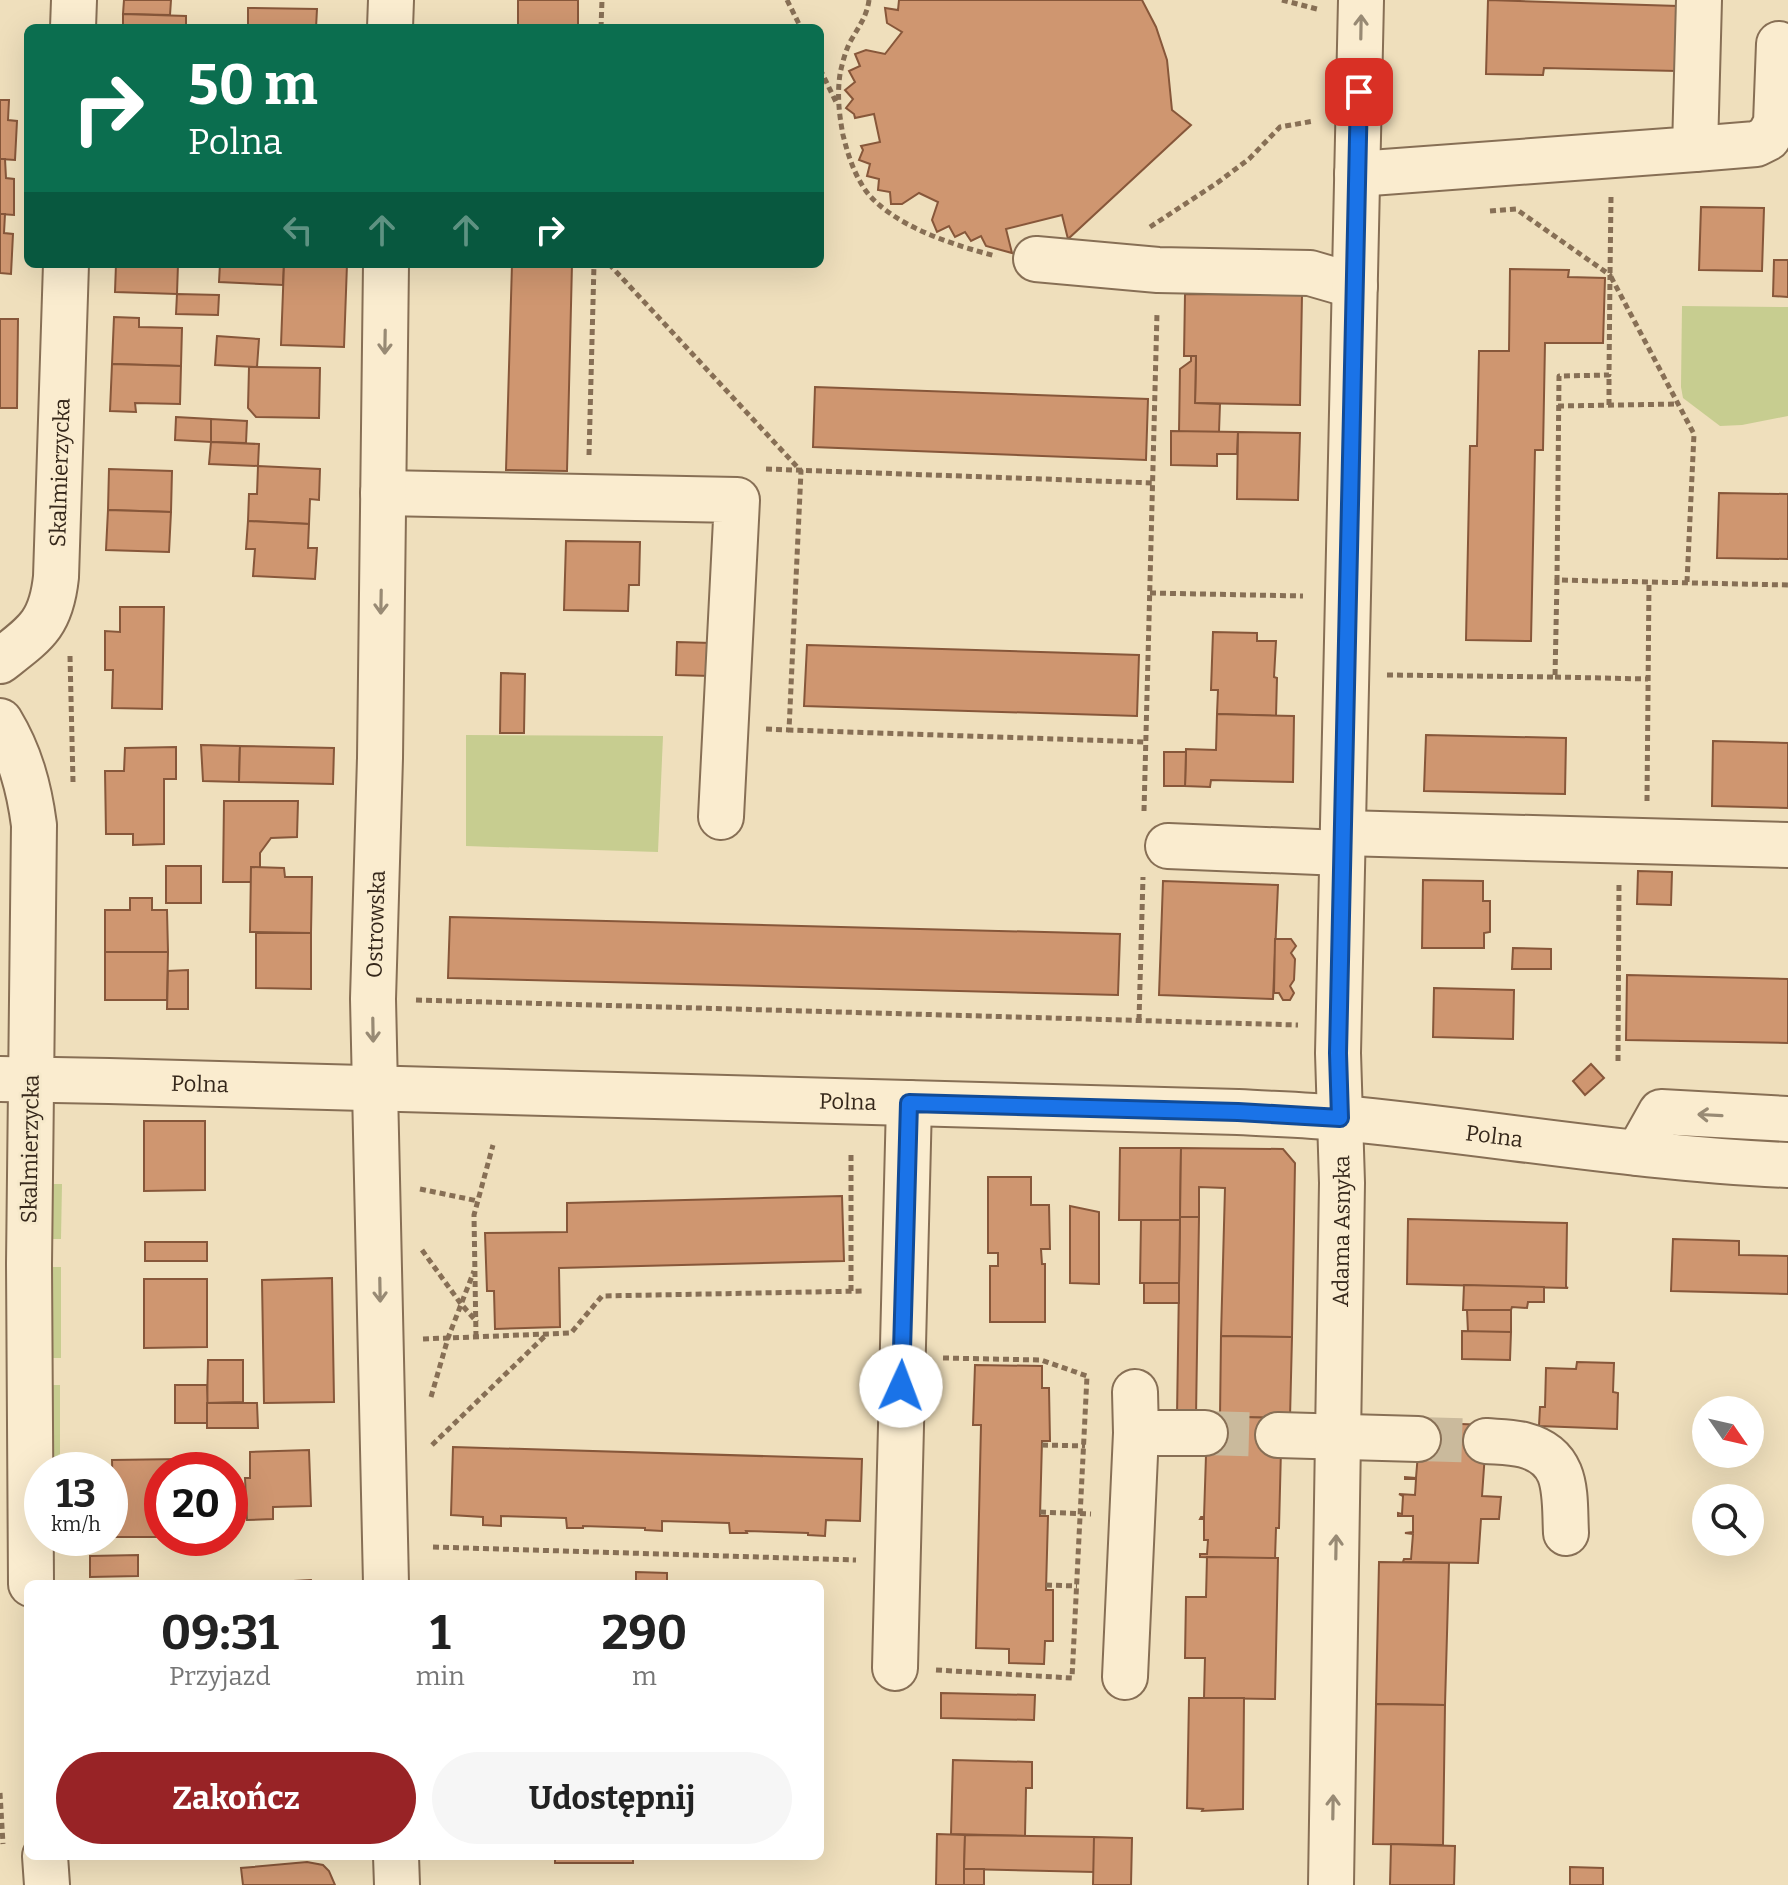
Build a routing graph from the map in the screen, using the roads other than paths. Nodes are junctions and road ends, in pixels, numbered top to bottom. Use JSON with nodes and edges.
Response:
{"nodes":[{"id":1,"x":74,"y":0,"type":"edge"},
{"id":2,"x":391,"y":0,"type":"edge"},
{"id":3,"x":1361,"y":0,"type":"edge"},
{"id":4,"x":1699,"y":0,"type":"edge"},
{"id":5,"x":73,"y":24,"type":"edge"},
{"id":6,"x":390,"y":24,"type":"edge"},
{"id":7,"x":1779,"y":44,"type":"dead end"},
{"id":8,"x":1695,"y":149,"type":"junction"},
{"id":9,"x":1357,"y":174,"type":"junction"},
{"id":10,"x":1036,"y":259,"type":"road end"},
{"id":11,"x":66,"y":268,"type":"edge"},
{"id":12,"x":386,"y":268,"type":"edge"},
{"id":13,"x":1355,"y":286,"type":"junction"},
{"id":14,"x":383,"y":493,"type":"junction"},
{"id":15,"x":0,"y":661,"type":"edge"},
{"id":16,"x":0,"y":721,"type":"edge"},
{"id":17,"x":721,"y":817,"type":"dead end"},
{"id":18,"x":1343,"y":843,"type":"junction"},
{"id":19,"x":1788,"y":845,"type":"edge"},
{"id":20,"x":1152,"y":846,"type":"road end"},
{"id":21,"x":15,"y":1080,"type":"edge"},
{"id":22,"x":375,"y":1088,"type":"junction"},
{"id":23,"x":909,"y":1103,"type":"junction"},
{"id":24,"x":1340,"y":1118,"type":"junction"},
{"id":25,"x":1788,"y":1119,"type":"edge"},
{"id":26,"x":1638,"y":1153,"type":"junction"},
{"id":27,"x":1788,"y":1165,"type":"edge"},
{"id":28,"x":1205,"y":1433,"type":"tunnel mouth"},
{"id":29,"x":1278,"y":1435,"type":"tunnel mouth"},
{"id":30,"x":1338,"y":1436,"type":"junction"},
{"id":31,"x":1418,"y":1439,"type":"tunnel mouth"},
{"id":32,"x":1486,"y":1441,"type":"tunnel mouth"},
{"id":33,"x":1566,"y":1533,"type":"dead end"},
{"id":34,"x":31,"y":1580,"type":"edge"},
{"id":35,"x":386,"y":1580,"type":"edge"},
{"id":36,"x":895,"y":1668,"type":"road end"},
{"id":37,"x":1125,"y":1677,"type":"dead end"},
{"id":38,"x":45,"y":1860,"type":"edge"},
{"id":39,"x":396,"y":1860,"type":"edge"},
{"id":40,"x":47,"y":1885,"type":"edge"},
{"id":41,"x":397,"y":1885,"type":"edge"},
{"id":42,"x":1331,"y":1885,"type":"edge"}],
"edges":[{"from":1,"to":5,"type":"street"},
{"from":2,"to":6,"type":"street"},
{"from":9,"to":3,"type":"street","name":"Adama Asnyka","one_way":true},
{"from":4,"to":8,"type":"street"},
{"from":7,"to":8,"type":"street"},
{"from":8,"to":9,"type":"street"},
{"from":9,"to":13,"type":"street","name":"Adama Asnyka"},
{"from":10,"to":13,"type":"street"},
{"from":11,"to":15,"type":"street","name":"Skalmierzycka"},
{"from":12,"to":14,"type":"street","name":"Ostrowska","one_way":true},
{"from":13,"to":18,"type":"street","name":"Adama Asnyka"},
{"from":14,"to":17,"type":"street"},
{"from":14,"to":22,"type":"street","name":"Ostrowska","one_way":true},
{"from":16,"to":21,"type":"street","name":"Skalmierzycka"},
{"from":18,"to":19,"type":"street"},
{"from":18,"to":20,"type":"street"},
{"from":18,"to":24,"type":"street","name":"Adama Asnyka"},
{"from":21,"to":22,"type":"street","name":"Polna"},
{"from":21,"to":34,"type":"street","name":"Skalmierzycka"},
{"from":22,"to":23,"type":"street","name":"Polna"},
{"from":22,"to":35,"type":"street","name":"Ostrowska","one_way":true},
{"from":23,"to":24,"type":"street","name":"Polna"},
{"from":23,"to":36,"type":"street"},
{"from":24,"to":26,"type":"street","name":"Polna"},
{"from":24,"to":30,"type":"street","name":"Adama Asnyka"},
{"from":25,"to":26,"type":"street","one_way":true},
{"from":26,"to":27,"type":"street","name":"Polna"},
{"from":28,"to":37,"type":"street"},
{"from":29,"to":30,"type":"street"},
{"from":30,"to":31,"type":"street"},
{"from":42,"to":30,"type":"street","name":"Adama Asnyka","one_way":true},
{"from":32,"to":33,"type":"street"},
{"from":38,"to":40,"type":"street"},
{"from":39,"to":41,"type":"street"}]}
